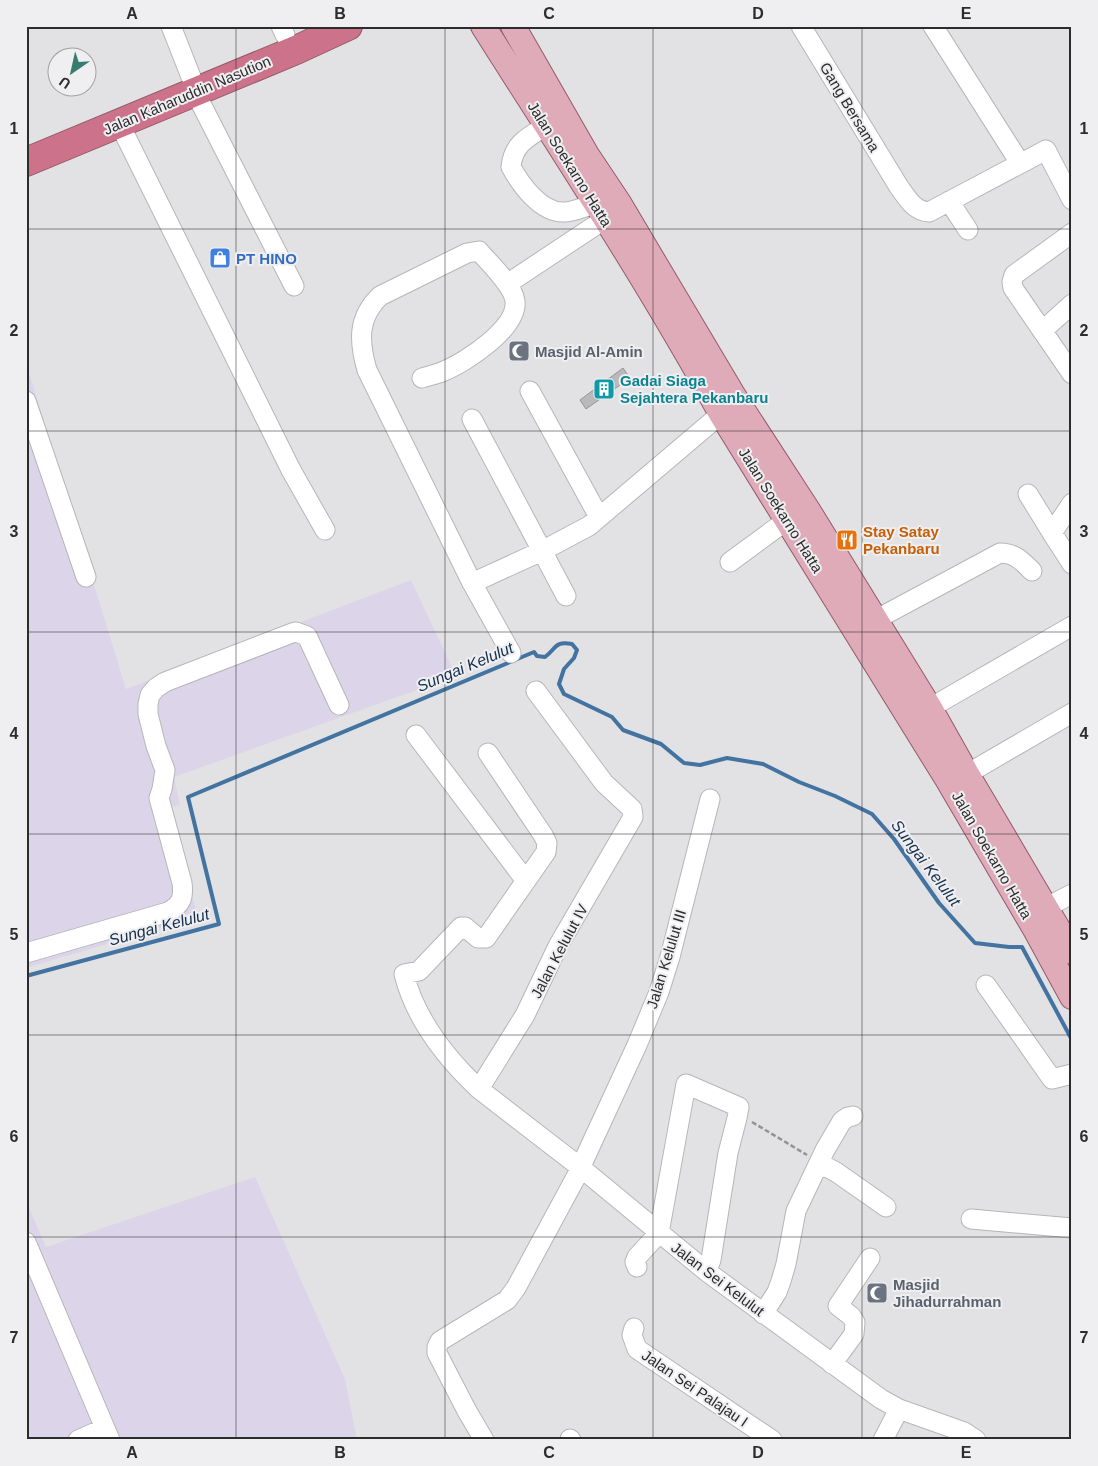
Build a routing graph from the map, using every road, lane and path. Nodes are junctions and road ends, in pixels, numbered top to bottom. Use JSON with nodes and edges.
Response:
{"nodes":[{"id":1,"x":171,"y":26,"type":"edge"},
{"id":2,"x":348,"y":26,"type":"edge"},
{"id":3,"x":482,"y":26,"type":"edge"},
{"id":4,"x":513,"y":26,"type":"edge"},
{"id":5,"x":801,"y":26,"type":"edge"},
{"id":6,"x":933,"y":26,"type":"edge"},
{"id":7,"x":290,"y":29,"type":"edge"},
{"id":8,"x":193,"y":84,"type":"junction"},
{"id":9,"x":119,"y":123,"type":"junction"},
{"id":10,"x":546,"y":126,"type":"junction"},
{"id":11,"x":26,"y":144,"type":"edge"},
{"id":12,"x":26,"y":162,"type":"edge"},
{"id":13,"x":1020,"y":163,"type":"junction"},
{"id":14,"x":1065,"y":168,"type":"edge"},
{"id":15,"x":1072,"y":200,"type":"edge"},
{"id":16,"x":949,"y":201,"type":"junction"},
{"id":17,"x":600,"y":211,"type":"junction"},
{"id":18,"x":968,"y":230,"type":"dead end"},
{"id":19,"x":1072,"y":233,"type":"edge"},
{"id":20,"x":507,"y":284,"type":"junction"},
{"id":21,"x":294,"y":286,"type":"dead end"},
{"id":22,"x":1072,"y":304,"type":"edge"},
{"id":23,"x":1042,"y":331,"type":"junction"},
{"id":24,"x":1072,"y":374,"type":"edge"},
{"id":25,"x":422,"y":378,"type":"dead end"},
{"id":26,"x":530,"y":391,"type":"dead end"},
{"id":27,"x":26,"y":401,"type":"edge"},
{"id":28,"x":721,"y":414,"type":"junction"},
{"id":29,"x":472,"y":419,"type":"dead end"},
{"id":30,"x":1028,"y":494,"type":"dead end"},
{"id":31,"x":1072,"y":503,"type":"edge"},
{"id":32,"x":599,"y":517,"type":"junction"},
{"id":33,"x":787,"y":520,"type":"junction"},
{"id":34,"x":325,"y":530,"type":"dead end"},
{"id":35,"x":1052,"y":533,"type":"junction"},
{"id":36,"x":542,"y":551,"type":"junction"},
{"id":37,"x":821,"y":554,"type":"junction"},
{"id":38,"x":730,"y":562,"type":"dead end"},
{"id":39,"x":1072,"y":564,"type":"edge"},
{"id":40,"x":1032,"y":571,"type":"dead end"},
{"id":41,"x":86,"y":577,"type":"dead end"},
{"id":42,"x":472,"y":583,"type":"junction"},
{"id":43,"x":566,"y":596,"type":"dead end"},
{"id":44,"x":875,"y":620,"type":"junction"},
{"id":45,"x":1071,"y":627,"type":"edge"},
{"id":46,"x":511,"y":653,"type":"dead end"},
{"id":47,"x":536,"y":691,"type":"dead end"},
{"id":48,"x":340,"y":705,"type":"dead end"},
{"id":49,"x":930,"y":708,"type":"junction"},
{"id":50,"x":1072,"y":713,"type":"edge"},
{"id":51,"x":416,"y":735,"type":"dead end"},
{"id":52,"x":488,"y":753,"type":"dead end"},
{"id":53,"x":967,"y":774,"type":"junction"},
{"id":54,"x":710,"y":799,"type":"dead end"},
{"id":55,"x":526,"y":881,"type":"junction"},
{"id":56,"x":1072,"y":894,"type":"edge"},
{"id":57,"x":1045,"y":908,"type":"junction"},
{"id":58,"x":1072,"y":952,"type":"edge"},
{"id":59,"x":26,"y":953,"type":"edge"},
{"id":60,"x":986,"y":986,"type":"dead end"},
{"id":61,"x":1072,"y":997,"type":"edge"},
{"id":62,"x":1072,"y":1074,"type":"edge"},
{"id":63,"x":479,"y":1090,"type":"junction"},
{"id":64,"x":738,"y":1112,"type":"junction"},
{"id":65,"x":853,"y":1116,"type":"dead end"},
{"id":66,"x":819,"y":1163,"type":"junction"},
{"id":67,"x":580,"y":1167,"type":"junction"},
{"id":68,"x":886,"y":1207,"type":"dead end"},
{"id":69,"x":971,"y":1219,"type":"dead end"},
{"id":70,"x":1072,"y":1228,"type":"edge"},
{"id":71,"x":659,"y":1233,"type":"junction"},
{"id":72,"x":29,"y":1254,"type":"edge"},
{"id":73,"x":870,"y":1258,"type":"dead end"},
{"id":74,"x":637,"y":1267,"type":"dead end"},
{"id":75,"x":706,"y":1272,"type":"junction"},
{"id":76,"x":764,"y":1314,"type":"junction"},
{"id":77,"x":634,"y":1328,"type":"dead end"},
{"id":78,"x":832,"y":1364,"type":"junction"},
{"id":79,"x":899,"y":1409,"type":"junction"},
{"id":80,"x":108,"y":1434,"type":"edge"},
{"id":81,"x":78,"y":1440,"type":"edge"},
{"id":82,"x":484,"y":1440,"type":"edge"},
{"id":83,"x":772,"y":1440,"type":"edge"},
{"id":84,"x":883,"y":1440,"type":"edge"},
{"id":85,"x":976,"y":1440,"type":"edge"}],
"edges":[{"from":1,"to":8,"type":"street"},
{"from":2,"to":8,"type":"highway","name":"Jalan Kaharuddin Nasution"},
{"from":3,"to":10,"type":"main road","name":"Jalan Soekarno Hatta"},
{"from":4,"to":37,"type":"main road","name":"Jalan Soekarno Hatta"},
{"from":5,"to":16,"type":"street","name":"Gang Bersama"},
{"from":6,"to":13,"type":"street"},
{"from":7,"to":8,"type":"highway","name":"Jalan Kaharuddin Nasution"},
{"from":8,"to":9,"type":"highway","name":"Jalan Kaharuddin Nasution"},
{"from":8,"to":11,"type":"highway","name":"Jalan Kaharuddin Nasution"},
{"from":8,"to":21,"type":"street"},
{"from":9,"to":12,"type":"highway","name":"Jalan Kaharuddin Nasution"},
{"from":9,"to":34,"type":"street"},
{"from":10,"to":17,"type":"main road","name":"Jalan Soekarno Hatta"},
{"from":10,"to":17,"type":"street"},
{"from":13,"to":14,"type":"street"},
{"from":13,"to":16,"type":"street"},
{"from":14,"to":15,"type":"street"},
{"from":16,"to":18,"type":"street"},
{"from":17,"to":20,"type":"street"},
{"from":17,"to":28,"type":"main road","name":"Jalan Soekarno Hatta"},
{"from":19,"to":23,"type":"street"},
{"from":20,"to":25,"type":"street"},
{"from":20,"to":42,"type":"street"},
{"from":22,"to":23,"type":"street"},
{"from":23,"to":24,"type":"street"},
{"from":26,"to":32,"type":"street"},
{"from":27,"to":41,"type":"street"},
{"from":28,"to":32,"type":"street"},
{"from":28,"to":33,"type":"main road","name":"Jalan Soekarno Hatta"},
{"from":29,"to":36,"type":"street"},
{"from":30,"to":35,"type":"street"},
{"from":31,"to":35,"type":"street"},
{"from":32,"to":36,"type":"street"},
{"from":33,"to":37,"type":"main road","name":"Jalan Soekarno Hatta"},
{"from":33,"to":38,"type":"street"},
{"from":35,"to":39,"type":"street"},
{"from":36,"to":42,"type":"street"},
{"from":36,"to":43,"type":"street"},
{"from":37,"to":44,"type":"main road","name":"Jalan Soekarno Hatta"},
{"from":37,"to":61,"type":"main road","name":"Jalan Soekarno Hatta"},
{"from":40,"to":44,"type":"street"},
{"from":42,"to":46,"type":"street"},
{"from":44,"to":49,"type":"main road","name":"Jalan Soekarno Hatta"},
{"from":45,"to":49,"type":"street"},
{"from":47,"to":63,"type":"street","name":"Jalan Kelulut IV"},
{"from":48,"to":59,"type":"street"},
{"from":49,"to":53,"type":"main road","name":"Jalan Soekarno Hatta"},
{"from":50,"to":53,"type":"street"},
{"from":51,"to":55,"type":"street"},
{"from":52,"to":55,"type":"street"},
{"from":53,"to":57,"type":"main road","name":"Jalan Soekarno Hatta"},
{"from":54,"to":67,"type":"street","name":"Jalan Kelulut III"},
{"from":55,"to":63,"type":"street","name":"Jalan Sei Kelulut"},
{"from":56,"to":57,"type":"street"},
{"from":57,"to":58,"type":"main road","name":"Jalan Soekarno Hatta"},
{"from":60,"to":62,"type":"street"},
{"from":63,"to":67,"type":"street","name":"Jalan Sei Kelulut"},
{"from":64,"to":66,"type":"path"},
{"from":64,"to":71,"type":"street"},
{"from":64,"to":75,"type":"street"},
{"from":65,"to":66,"type":"street"},
{"from":66,"to":68,"type":"street"},
{"from":66,"to":76,"type":"street"},
{"from":67,"to":71,"type":"street","name":"Jalan Sei Kelulut"},
{"from":67,"to":82,"type":"street","name":"Jalan Kelulut III"},
{"from":69,"to":70,"type":"street"},
{"from":71,"to":74,"type":"street"},
{"from":71,"to":75,"type":"street","name":"Jalan Sei Kelulut"},
{"from":72,"to":80,"type":"street"},
{"from":73,"to":78,"type":"street"},
{"from":75,"to":76,"type":"street","name":"Jalan Sei Kelulut"},
{"from":76,"to":78,"type":"street","name":"Jalan Sei Kelulut"},
{"from":77,"to":83,"type":"street","name":"Jalan Sei Palajau I"},
{"from":78,"to":79,"type":"street","name":"Jalan Sei Kelulut"},
{"from":79,"to":84,"type":"street"},
{"from":79,"to":85,"type":"street","name":"Jalan Sei Kelulut"},
{"from":80,"to":81,"type":"street"}]}
